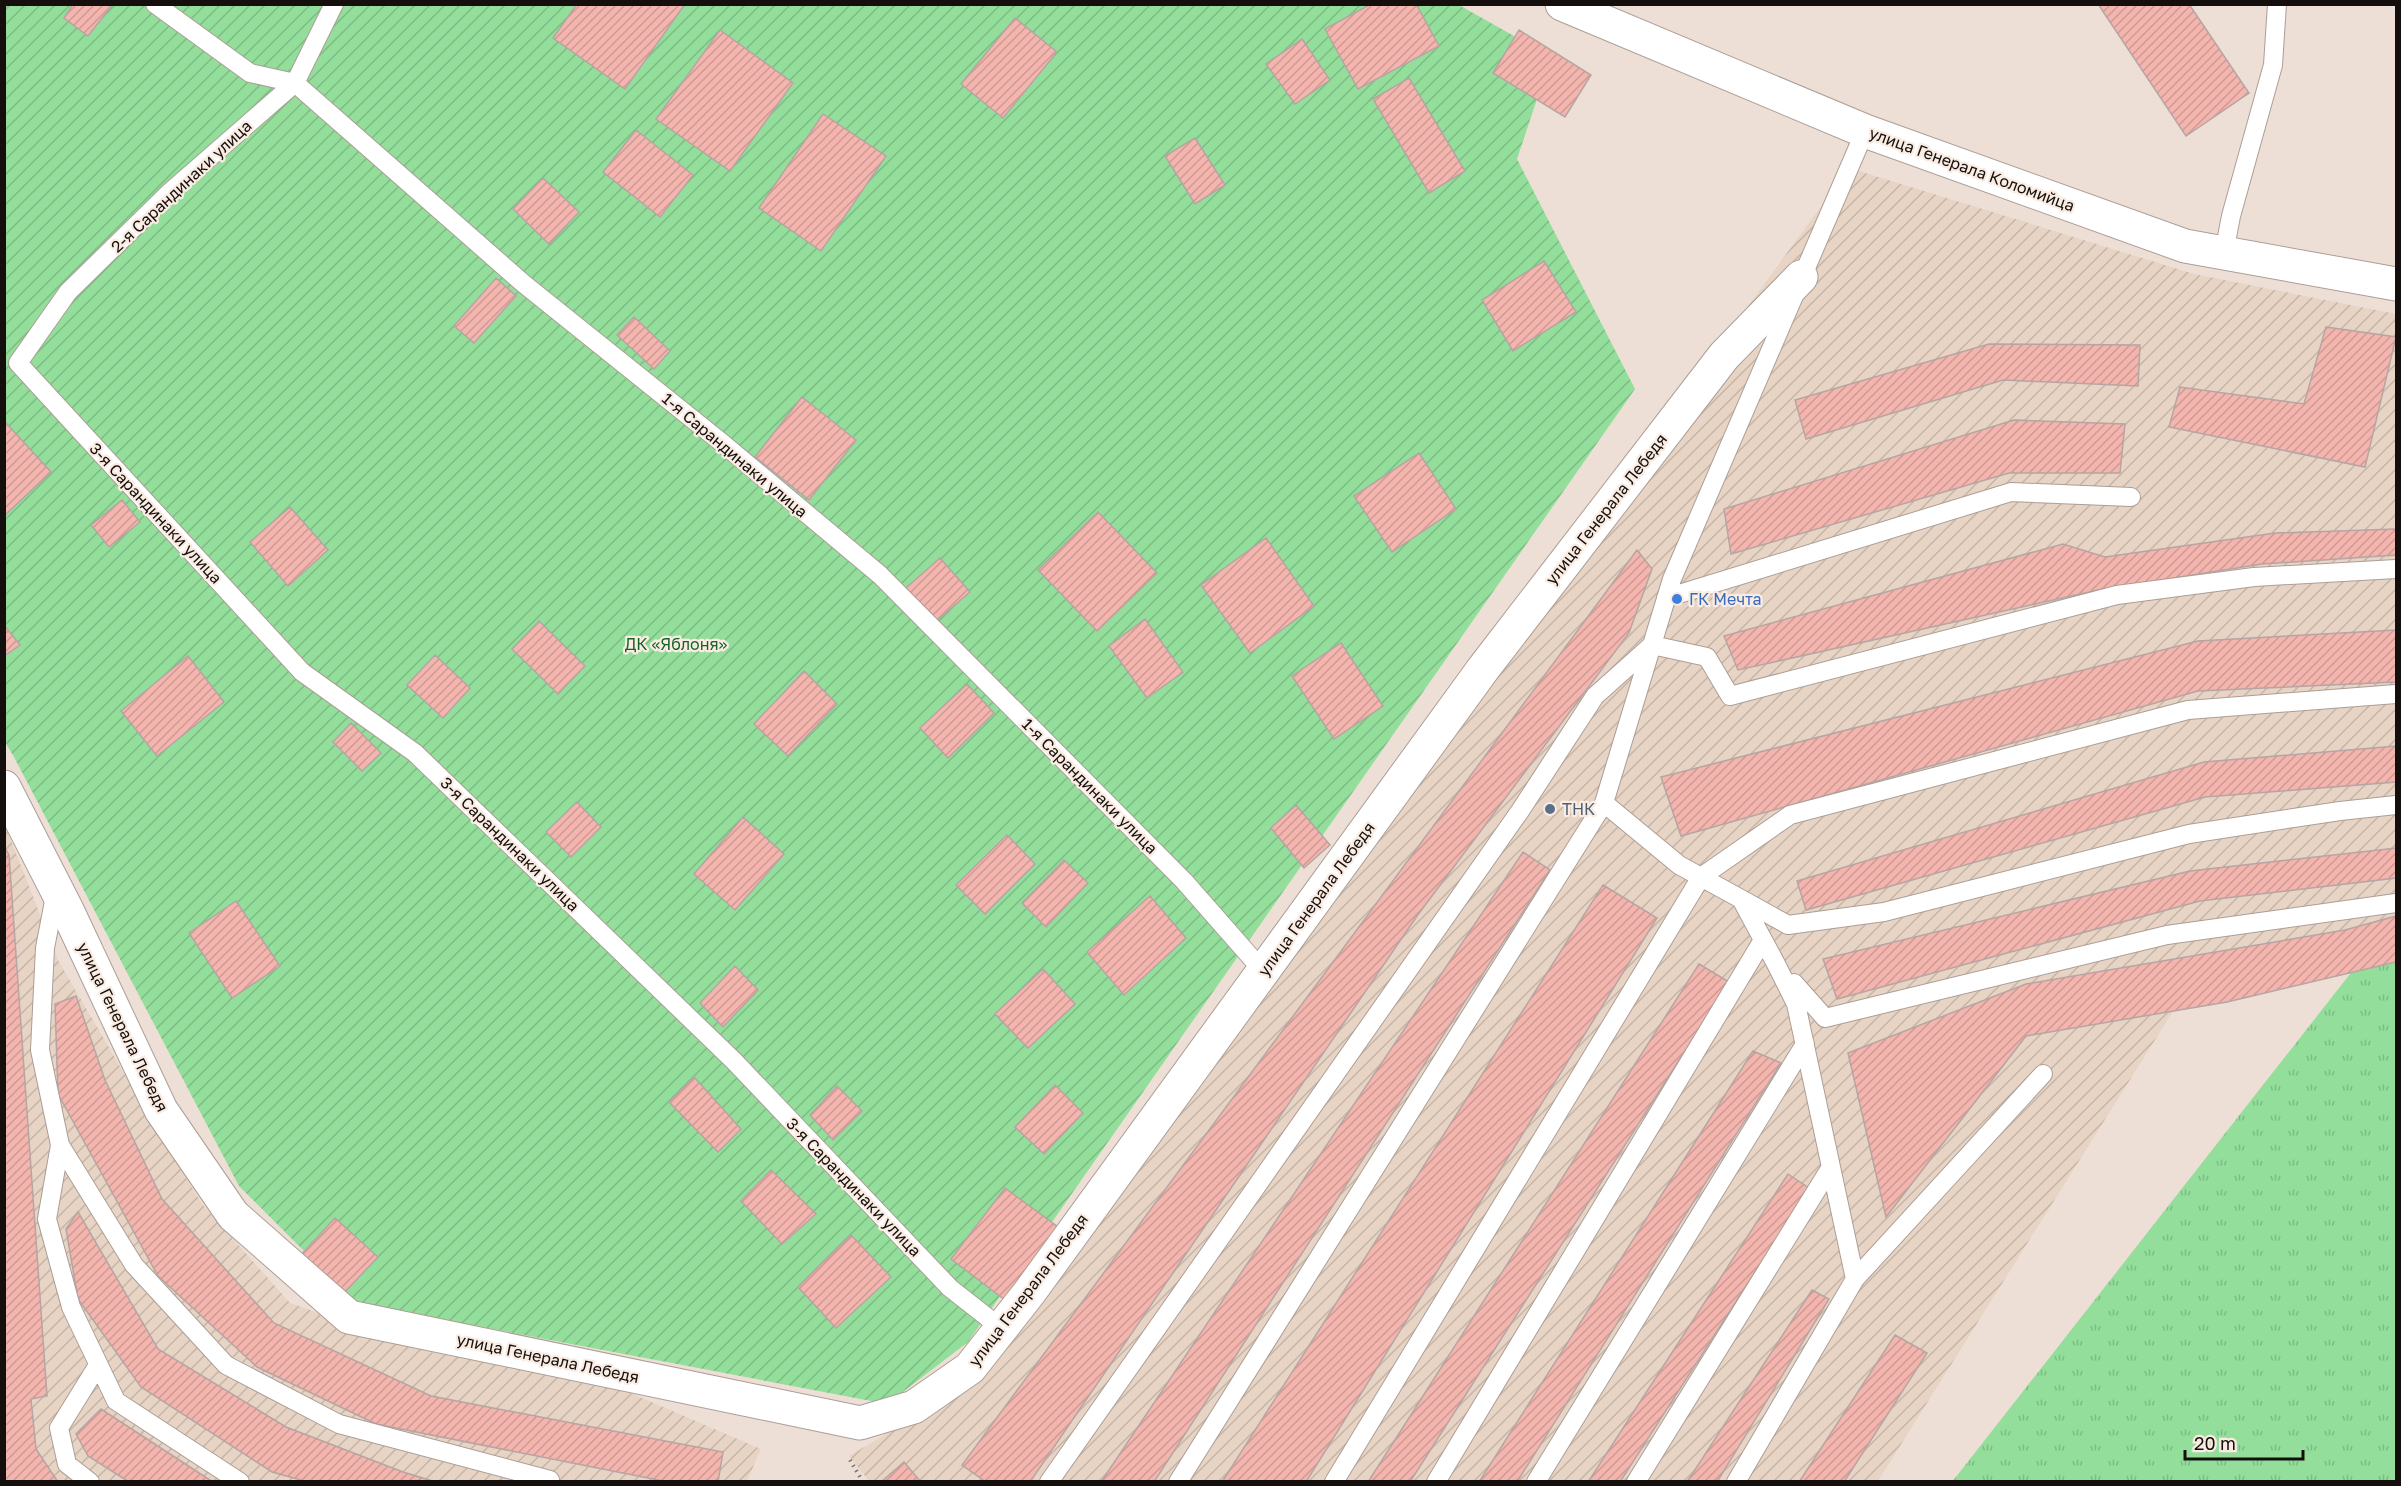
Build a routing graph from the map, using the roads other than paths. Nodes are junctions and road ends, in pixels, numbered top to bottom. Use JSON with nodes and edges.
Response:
{"nodes":[{"id":1,"x":155,"y":4,"type":"edge"},
{"id":2,"x":334,"y":4,"type":"edge"},
{"id":3,"x":1562,"y":4,"type":"edge"},
{"id":4,"x":2277,"y":4,"type":"edge"},
{"id":5,"x":296,"y":83,"type":"junction"},
{"id":6,"x":1865,"y":131,"type":"junction"},
{"id":7,"x":2224,"y":253,"type":"junction"},
{"id":8,"x":1802,"y":277,"type":"junction"},
{"id":9,"x":2397,"y":284,"type":"edge"},
{"id":10,"x":18,"y":363,"type":"joint"},
{"id":11,"x":2131,"y":497,"type":"dead end"},
{"id":12,"x":2397,"y":569,"type":"edge"},
{"id":13,"x":1666,"y":598,"type":"junction"},
{"id":14,"x":1652,"y":645,"type":"junction"},
{"id":15,"x":2397,"y":694,"type":"edge"},
{"id":16,"x":4,"y":787,"type":"edge"},
{"id":17,"x":1604,"y":802,"type":"junction"},
{"id":18,"x":2397,"y":805,"type":"edge"},
{"id":19,"x":1701,"y":877,"type":"junction"},
{"id":20,"x":56,"y":889,"type":"junction"},
{"id":21,"x":1741,"y":899,"type":"junction"},
{"id":22,"x":2397,"y":903,"type":"edge"},
{"id":23,"x":1763,"y":940,"type":"junction"},
{"id":24,"x":1775,"y":962,"type":"junction"},
{"id":25,"x":1263,"y":971,"type":"junction"},
{"id":26,"x":1805,"y":1044,"type":"junction"},
{"id":27,"x":2043,"y":1074,"type":"dead end"},
{"id":28,"x":60,"y":1144,"type":"junction"},
{"id":29,"x":1831,"y":1167,"type":"junction"},
{"id":30,"x":1855,"y":1279,"type":"junction"},
{"id":31,"x":1001,"y":1328,"type":"junction"},
{"id":32,"x":98,"y":1365,"type":"junction"},
{"id":33,"x":550,"y":1480,"type":"edge"},
{"id":34,"x":90,"y":1482,"type":"edge"},
{"id":35,"x":240,"y":1482,"type":"edge"},
{"id":36,"x":1049,"y":1482,"type":"edge"},
{"id":37,"x":1178,"y":1482,"type":"edge"},
{"id":38,"x":1334,"y":1482,"type":"edge"},
{"id":39,"x":1436,"y":1482,"type":"edge"},
{"id":40,"x":1536,"y":1482,"type":"edge"},
{"id":41,"x":1636,"y":1482,"type":"edge"},
{"id":42,"x":1736,"y":1482,"type":"edge"}],
"edges":[{"from":1,"to":5,"type":"lane","name":"1-я Сарандинаки улица"},
{"from":2,"to":5,"type":"lane","name":"2-я Сарандинаки улица"},
{"from":3,"to":6,"type":"street","name":"улица Генерала Коломийца"},
{"from":4,"to":7,"type":"lane"},
{"from":5,"to":10,"type":"lane","name":"2-я Сарандинаки улица"},
{"from":5,"to":25,"type":"lane","name":"1-я Сарандинаки улица"},
{"from":6,"to":7,"type":"street","name":"улица Генерала Коломийца"},
{"from":6,"to":8,"type":"lane"},
{"from":7,"to":9,"type":"street","name":"улица Генерала Коломийца"},
{"from":8,"to":13,"type":"lane"},
{"from":8,"to":25,"type":"street","name":"улица Генерала Лебедя"},
{"from":10,"to":31,"type":"lane","name":"3-я Сарандинаки улица"},
{"from":11,"to":13,"type":"lane"},
{"from":12,"to":14,"type":"lane"},
{"from":13,"to":14,"type":"lane"},
{"from":14,"to":17,"type":"lane"},
{"from":14,"to":36,"type":"lane"},
{"from":15,"to":19,"type":"lane"},
{"from":16,"to":20,"type":"street","name":"улица Генерала Лебедя"},
{"from":17,"to":19,"type":"lane"},
{"from":17,"to":37,"type":"lane"},
{"from":18,"to":21,"type":"lane"},
{"from":19,"to":21,"type":"lane"},
{"from":19,"to":38,"type":"lane"},
{"from":20,"to":28,"type":"lane"},
{"from":20,"to":31,"type":"street","name":"улица Генерала Лебедя"},
{"from":21,"to":23,"type":"lane"},
{"from":22,"to":24,"type":"lane"},
{"from":23,"to":24,"type":"lane"},
{"from":23,"to":39,"type":"lane"},
{"from":24,"to":26,"type":"lane"},
{"from":25,"to":31,"type":"street","name":"улица Генерала Лебедя"},
{"from":26,"to":29,"type":"lane"},
{"from":26,"to":40,"type":"lane"},
{"from":27,"to":30,"type":"lane"},
{"from":28,"to":32,"type":"lane"},
{"from":28,"to":33,"type":"lane"},
{"from":29,"to":30,"type":"lane"},
{"from":29,"to":41,"type":"lane"},
{"from":30,"to":42,"type":"lane"},
{"from":32,"to":34,"type":"lane"},
{"from":32,"to":35,"type":"lane"}]}
